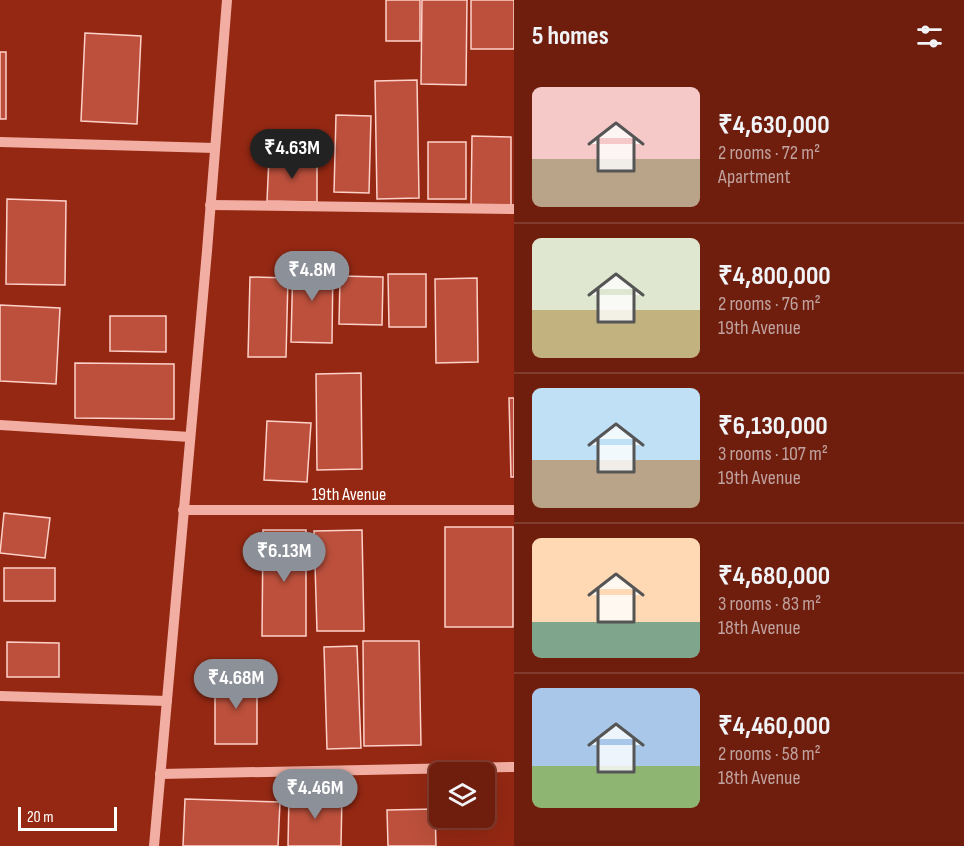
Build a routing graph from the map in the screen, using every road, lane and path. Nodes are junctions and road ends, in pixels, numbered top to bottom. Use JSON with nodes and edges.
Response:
{"nodes":[{"id":1,"x":226,"y":0,"type":"edge"},
{"id":2,"x":0,"y":142,"type":"edge"},
{"id":3,"x":215,"y":148,"type":"junction"},
{"id":4,"x":210,"y":205,"type":"junction"},
{"id":5,"x":514,"y":209,"type":"edge"},
{"id":6,"x":0,"y":425,"type":"edge"},
{"id":7,"x":190,"y":437,"type":"junction"},
{"id":8,"x":183,"y":510,"type":"junction"},
{"id":9,"x":514,"y":510,"type":"edge"},
{"id":10,"x":0,"y":696,"type":"edge"},
{"id":11,"x":167,"y":701,"type":"junction"},
{"id":12,"x":514,"y":766,"type":"edge"},
{"id":13,"x":160,"y":774,"type":"junction"},
{"id":14,"x":154,"y":846,"type":"edge"}],
"edges":[{"from":1,"to":3,"type":"street"},
{"from":2,"to":3,"type":"street"},
{"from":3,"to":4,"type":"street"},
{"from":4,"to":5,"type":"street"},
{"from":4,"to":7,"type":"street"},
{"from":6,"to":7,"type":"street"},
{"from":7,"to":8,"type":"street"},
{"from":8,"to":9,"type":"street","name":"19th Avenue"},
{"from":8,"to":11,"type":"street"},
{"from":10,"to":11,"type":"street"},
{"from":11,"to":13,"type":"street"},
{"from":12,"to":13,"type":"street"},
{"from":13,"to":14,"type":"street"}]}
